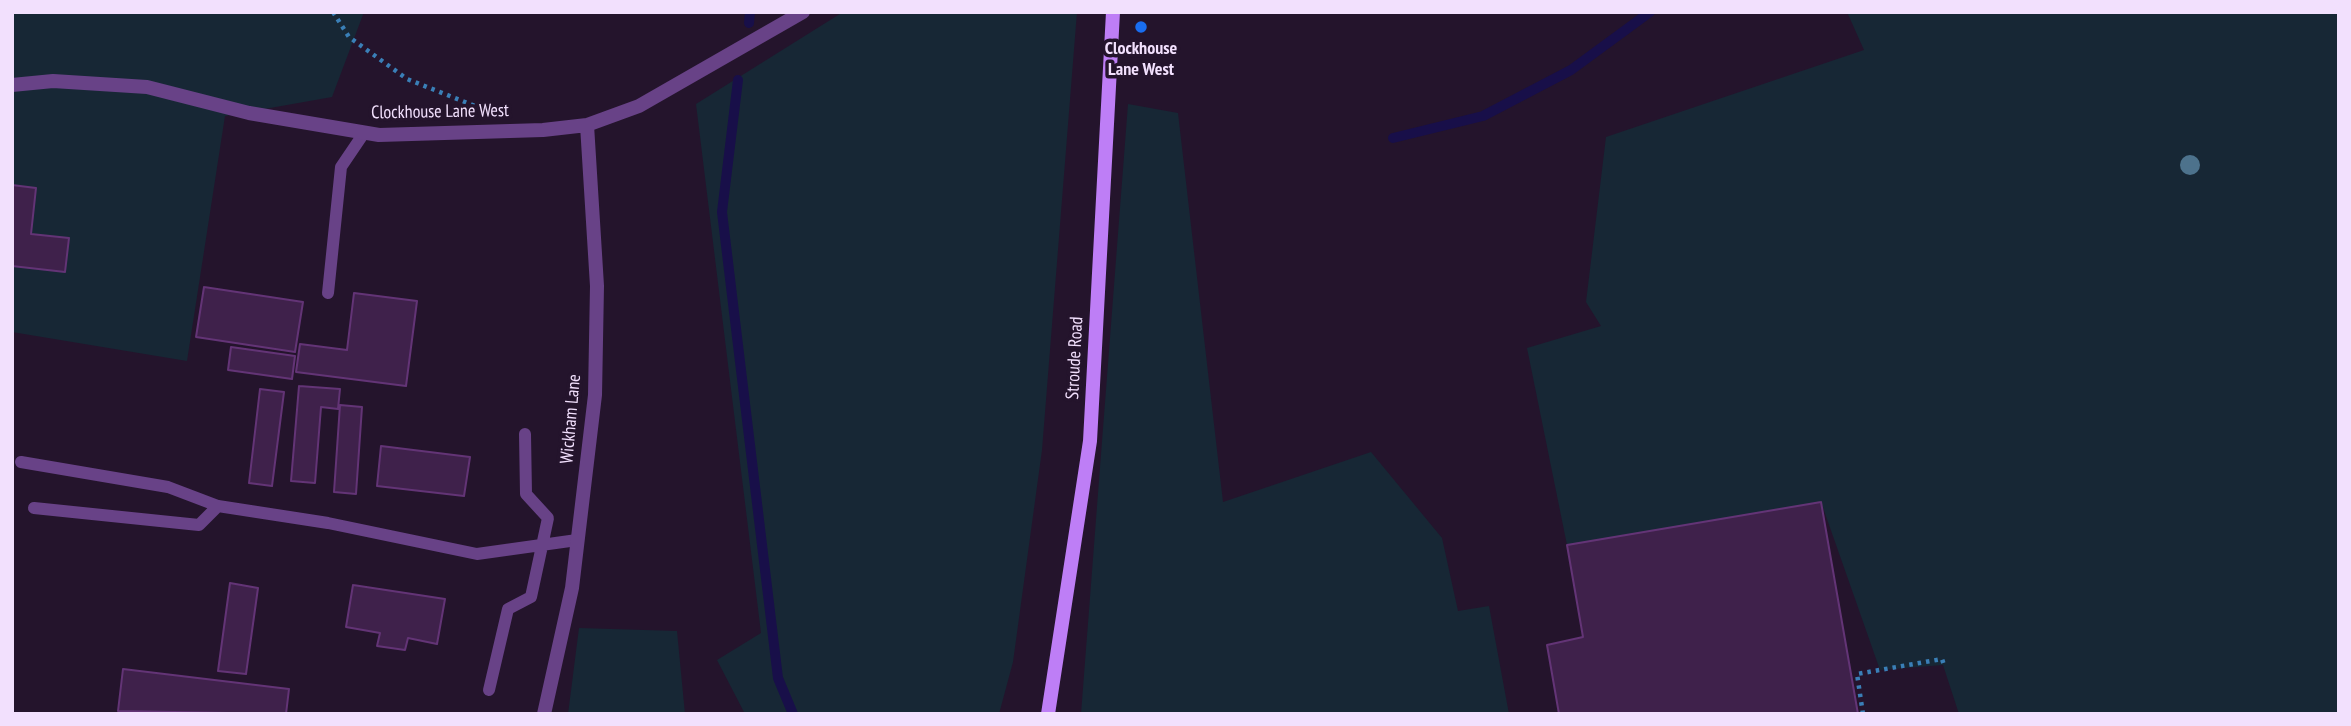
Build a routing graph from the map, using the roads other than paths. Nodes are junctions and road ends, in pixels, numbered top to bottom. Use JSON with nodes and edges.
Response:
{"nodes":[{"id":1,"x":803,"y":12,"type":"edge"},
{"id":2,"x":1113,"y":12,"type":"edge"},
{"id":3,"x":12,"y":85,"type":"edge"},
{"id":4,"x":587,"y":125,"type":"junction"},
{"id":5,"x":364,"y":133,"type":"junction"},
{"id":6,"x":328,"y":293,"type":"dead end"},
{"id":7,"x":525,"y":434,"type":"dead end"},
{"id":8,"x":21,"y":462,"type":"dead end"},
{"id":9,"x":218,"y":506,"type":"junction"},
{"id":10,"x":34,"y":508,"type":"dead end"},
{"id":11,"x":578,"y":540,"type":"junction"},
{"id":12,"x":543,"y":544,"type":"junction"},
{"id":13,"x":489,"y":690,"type":"dead end"},
{"id":14,"x":1050,"y":710,"type":"edge"},
{"id":15,"x":544,"y":714,"type":"edge"}],
"edges":[{"from":1,"to":4,"type":"street","name":"Clockhouse Lane West"},
{"from":2,"to":14,"type":"street","name":"Stroude Road"},
{"from":3,"to":5,"type":"street","name":"Clockhouse Lane West"},
{"from":4,"to":5,"type":"street","name":"Clockhouse Lane West"},
{"from":4,"to":11,"type":"street","name":"Wickham Lane"},
{"from":5,"to":6,"type":"lane"},
{"from":7,"to":12,"type":"lane"},
{"from":8,"to":9,"type":"lane"},
{"from":9,"to":10,"type":"lane"},
{"from":9,"to":12,"type":"lane"},
{"from":11,"to":12,"type":"lane"},
{"from":11,"to":15,"type":"street","name":"Wickham Lane"},
{"from":12,"to":13,"type":"lane"}]}
